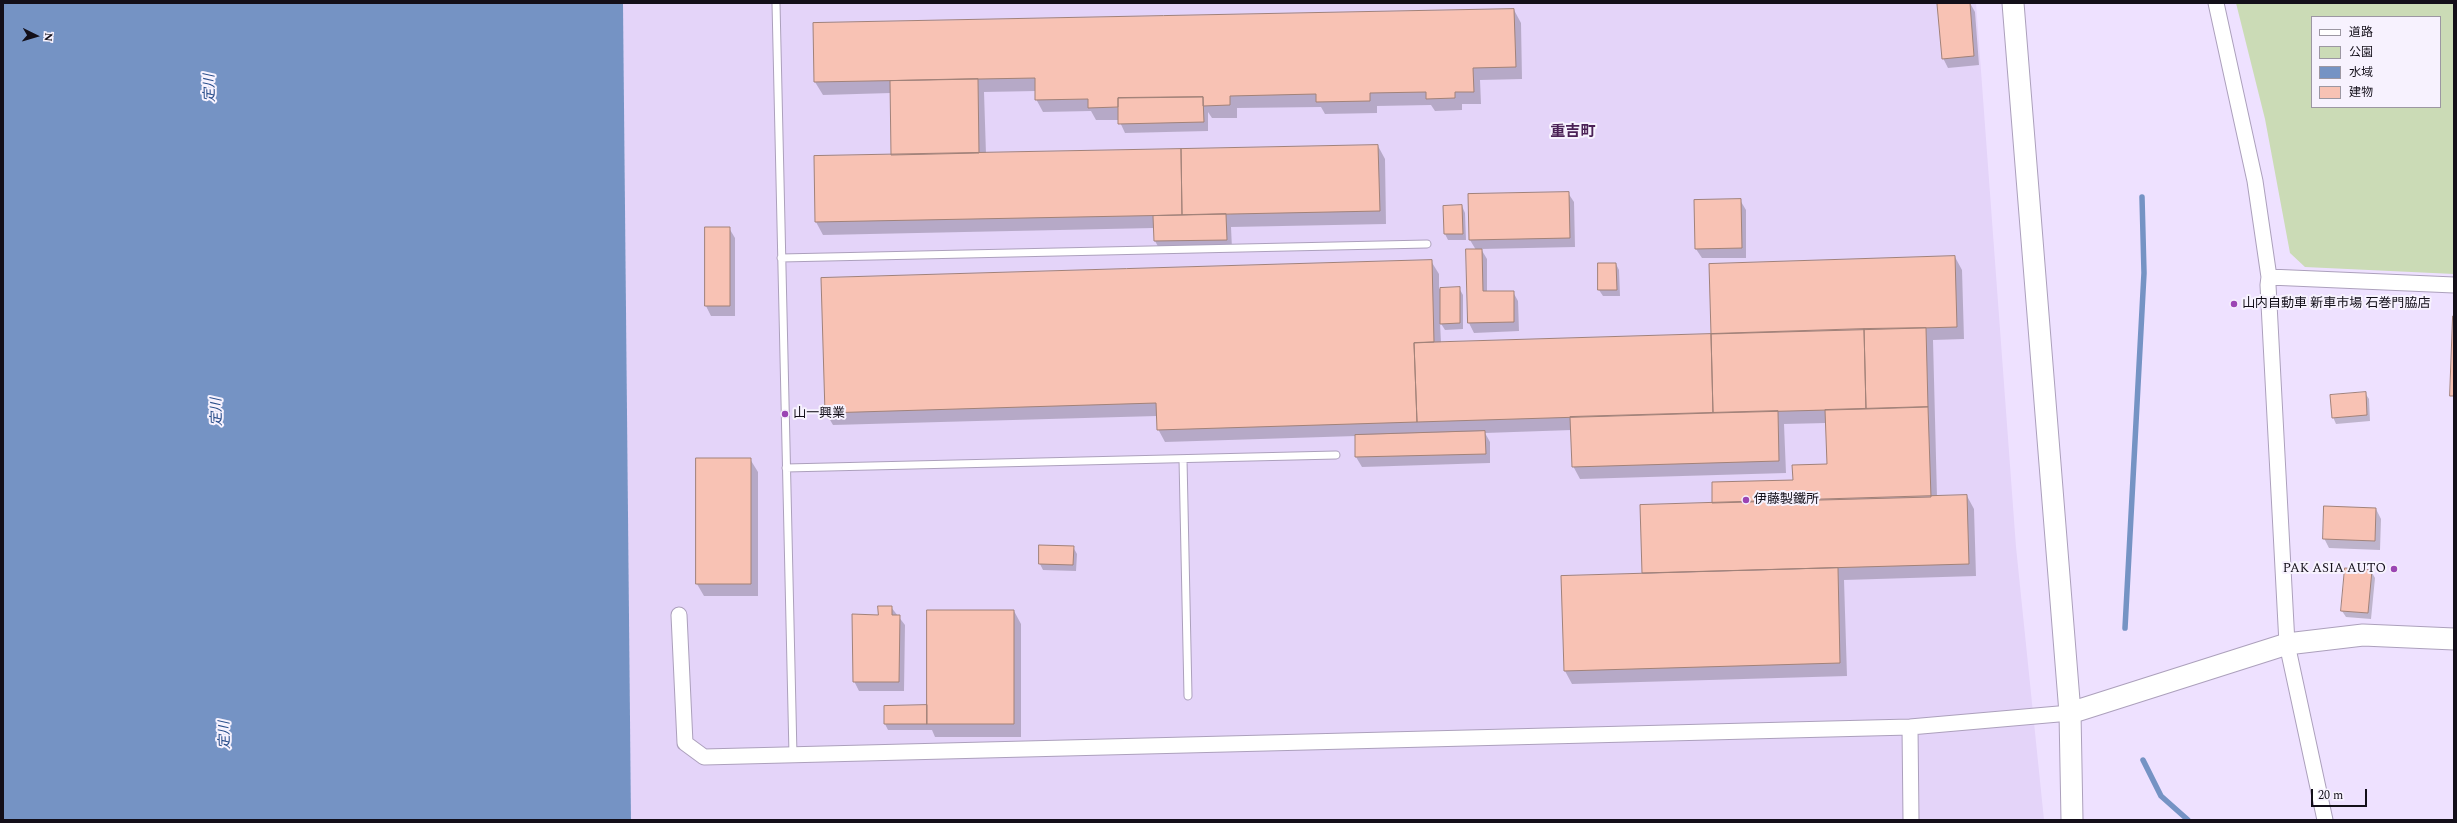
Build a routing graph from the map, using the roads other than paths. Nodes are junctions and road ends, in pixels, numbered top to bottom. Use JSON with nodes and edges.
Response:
{"nodes":[{"id":1,"x":776,"y":3,"type":"edge"},
{"id":2,"x":2013,"y":3,"type":"edge"},
{"id":3,"x":2216,"y":3,"type":"edge"},
{"id":4,"x":1428,"y":244,"type":"dead end"},
{"id":5,"x":781,"y":258,"type":"junction"},
{"id":6,"x":2269,"y":277,"type":"junction"},
{"id":7,"x":2454,"y":285,"type":"edge"},
{"id":8,"x":1336,"y":455,"type":"dead end"},
{"id":9,"x":1183,"y":459,"type":"junction"},
{"id":10,"x":786,"y":468,"type":"junction"},
{"id":11,"x":679,"y":615,"type":"dead end"},
{"id":12,"x":2454,"y":639,"type":"edge"},
{"id":13,"x":2287,"y":644,"type":"junction"},
{"id":14,"x":1188,"y":696,"type":"dead end"},
{"id":15,"x":2070,"y":713,"type":"junction"},
{"id":16,"x":1910,"y":727,"type":"junction"},
{"id":17,"x":792,"y":755,"type":"junction"},
{"id":18,"x":1911,"y":820,"type":"edge"},
{"id":19,"x":2072,"y":820,"type":"edge"},
{"id":20,"x":2087,"y":820,"type":"edge"},
{"id":21,"x":2325,"y":820,"type":"edge"}],
"edges":[{"from":1,"to":5,"type":"lane"},
{"from":2,"to":15,"type":"street"},
{"from":3,"to":6,"type":"street"},
{"from":4,"to":5,"type":"lane"},
{"from":5,"to":10,"type":"lane"},
{"from":6,"to":7,"type":"street"},
{"from":6,"to":13,"type":"street"},
{"from":8,"to":9,"type":"lane"},
{"from":9,"to":10,"type":"lane"},
{"from":9,"to":14,"type":"lane"},
{"from":10,"to":17,"type":"lane"},
{"from":11,"to":17,"type":"street"},
{"from":12,"to":13,"type":"street"},
{"from":13,"to":15,"type":"street"},
{"from":13,"to":21,"type":"street"},
{"from":15,"to":16,"type":"street"},
{"from":15,"to":19,"type":"street"},
{"from":15,"to":20,"type":"street"},
{"from":16,"to":17,"type":"street"},
{"from":16,"to":18,"type":"street"}]}
